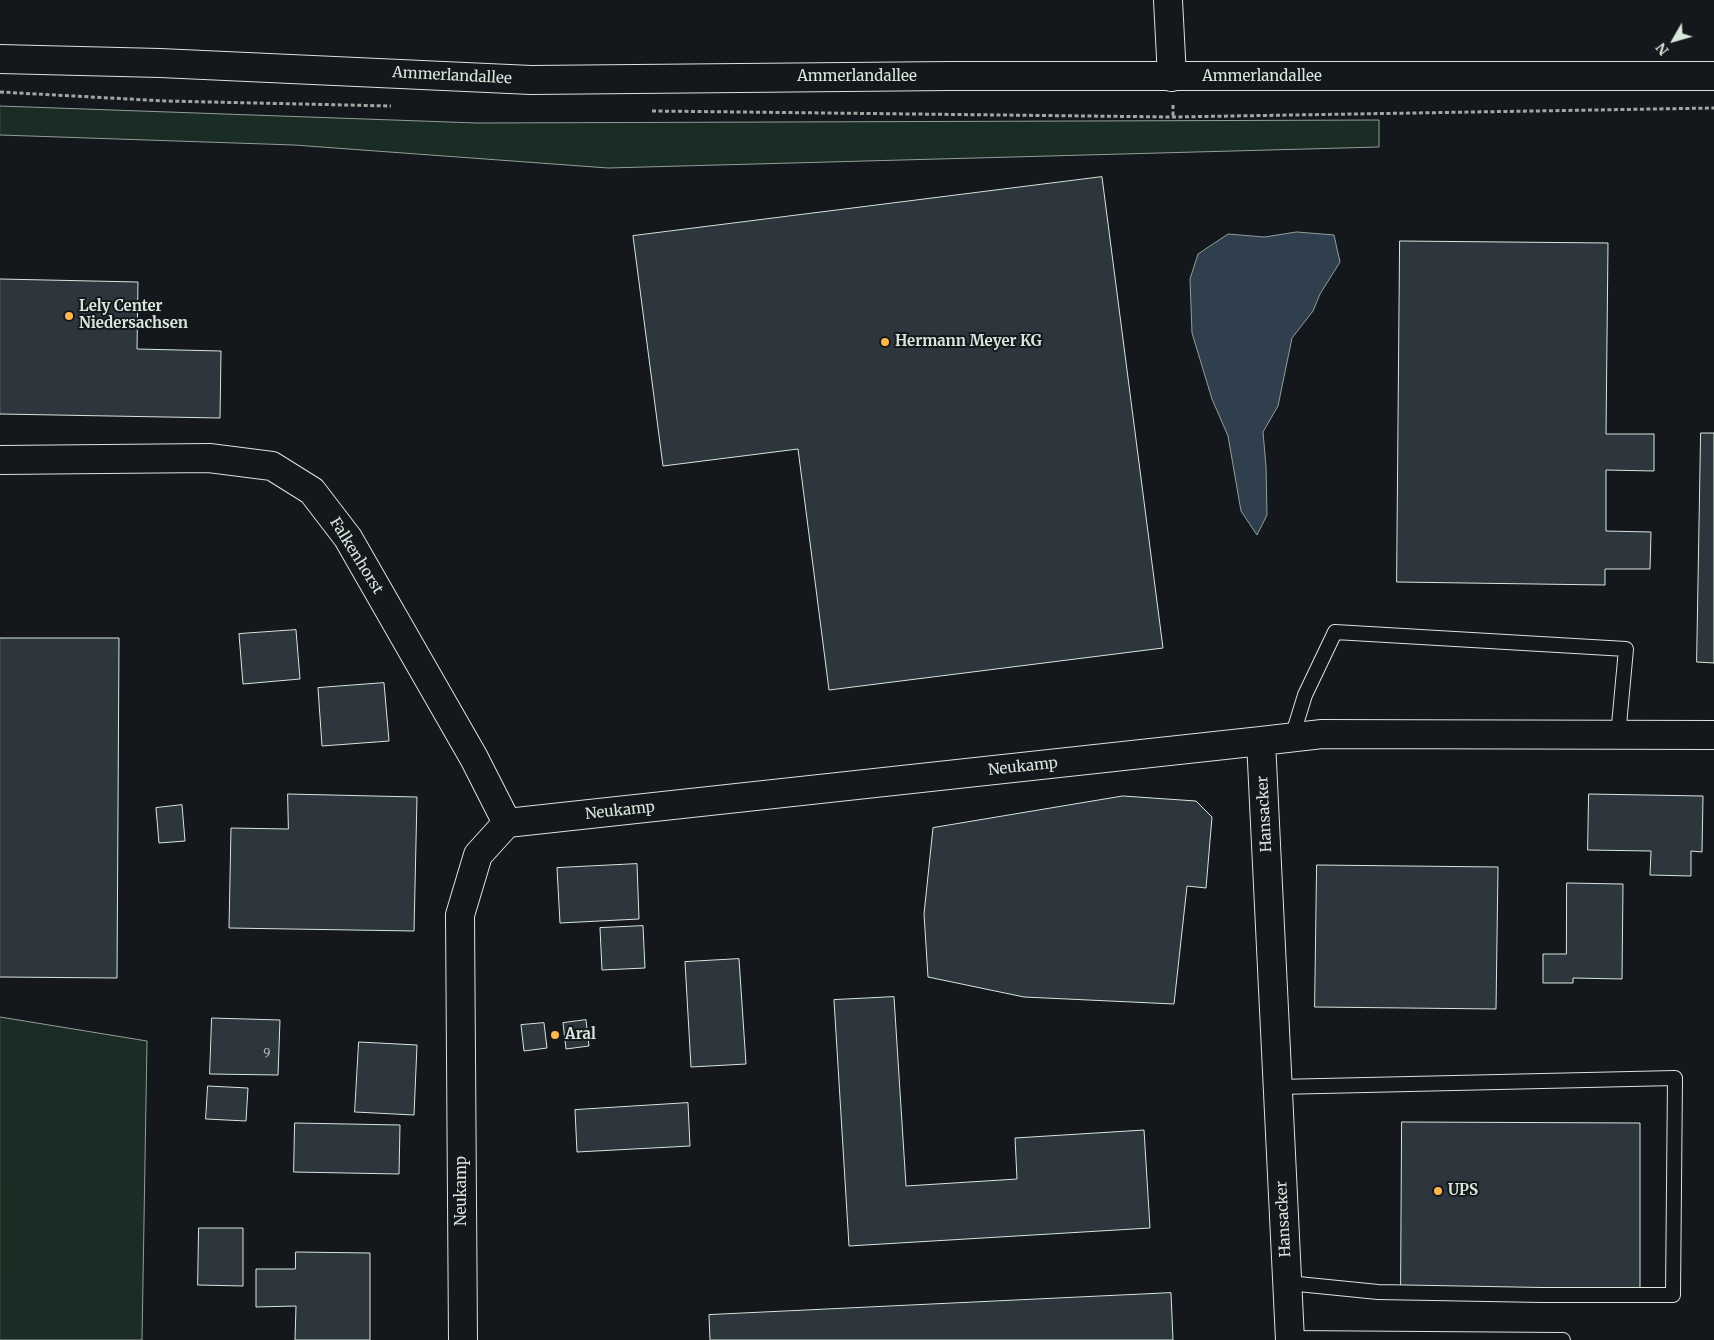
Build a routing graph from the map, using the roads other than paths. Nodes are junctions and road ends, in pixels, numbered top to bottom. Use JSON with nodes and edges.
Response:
{"nodes":[{"id":1,"x":1168,"y":0,"type":"edge"},
{"id":2,"x":0,"y":58,"type":"edge"},
{"id":3,"x":1714,"y":76,"type":"edge"},
{"id":4,"x":1172,"y":77,"type":"junction"},
{"id":5,"x":0,"y":460,"type":"edge"},
{"id":6,"x":1618,"y":736,"type":"junction"},
{"id":7,"x":1714,"y":736,"type":"edge"},
{"id":8,"x":1292,"y":737,"type":"junction"},
{"id":9,"x":1261,"y":741,"type":"junction"},
{"id":10,"x":507,"y":823,"type":"junction"},
{"id":11,"x":1278,"y":1087,"type":"junction"},
{"id":12,"x":1288,"y":1283,"type":"junction"},
{"id":13,"x":1290,"y":1339,"type":"edge"},
{"id":14,"x":463,"y":1340,"type":"edge"},
{"id":15,"x":1563,"y":1340,"type":"edge"}],
"edges":[{"from":1,"to":4,"type":"street"},
{"from":2,"to":4,"type":"street","name":"Ammerlandallee"},
{"from":3,"to":4,"type":"street","name":"Ammerlandallee"},
{"from":5,"to":10,"type":"street","name":"Falkenhorst"},
{"from":6,"to":7,"type":"street"},
{"from":6,"to":8,"type":"street"},
{"from":6,"to":8,"type":"lane"},
{"from":8,"to":9,"type":"street"},
{"from":9,"to":10,"type":"street","name":"Neukamp"},
{"from":9,"to":11,"type":"street","name":"Hansacker"},
{"from":10,"to":14,"type":"street","name":"Neukamp"},
{"from":11,"to":12,"type":"street","name":"Hansacker"},
{"from":11,"to":12,"type":"lane"},
{"from":12,"to":13,"type":"street","name":"Hansacker"},
{"from":13,"to":15,"type":"lane"}]}
